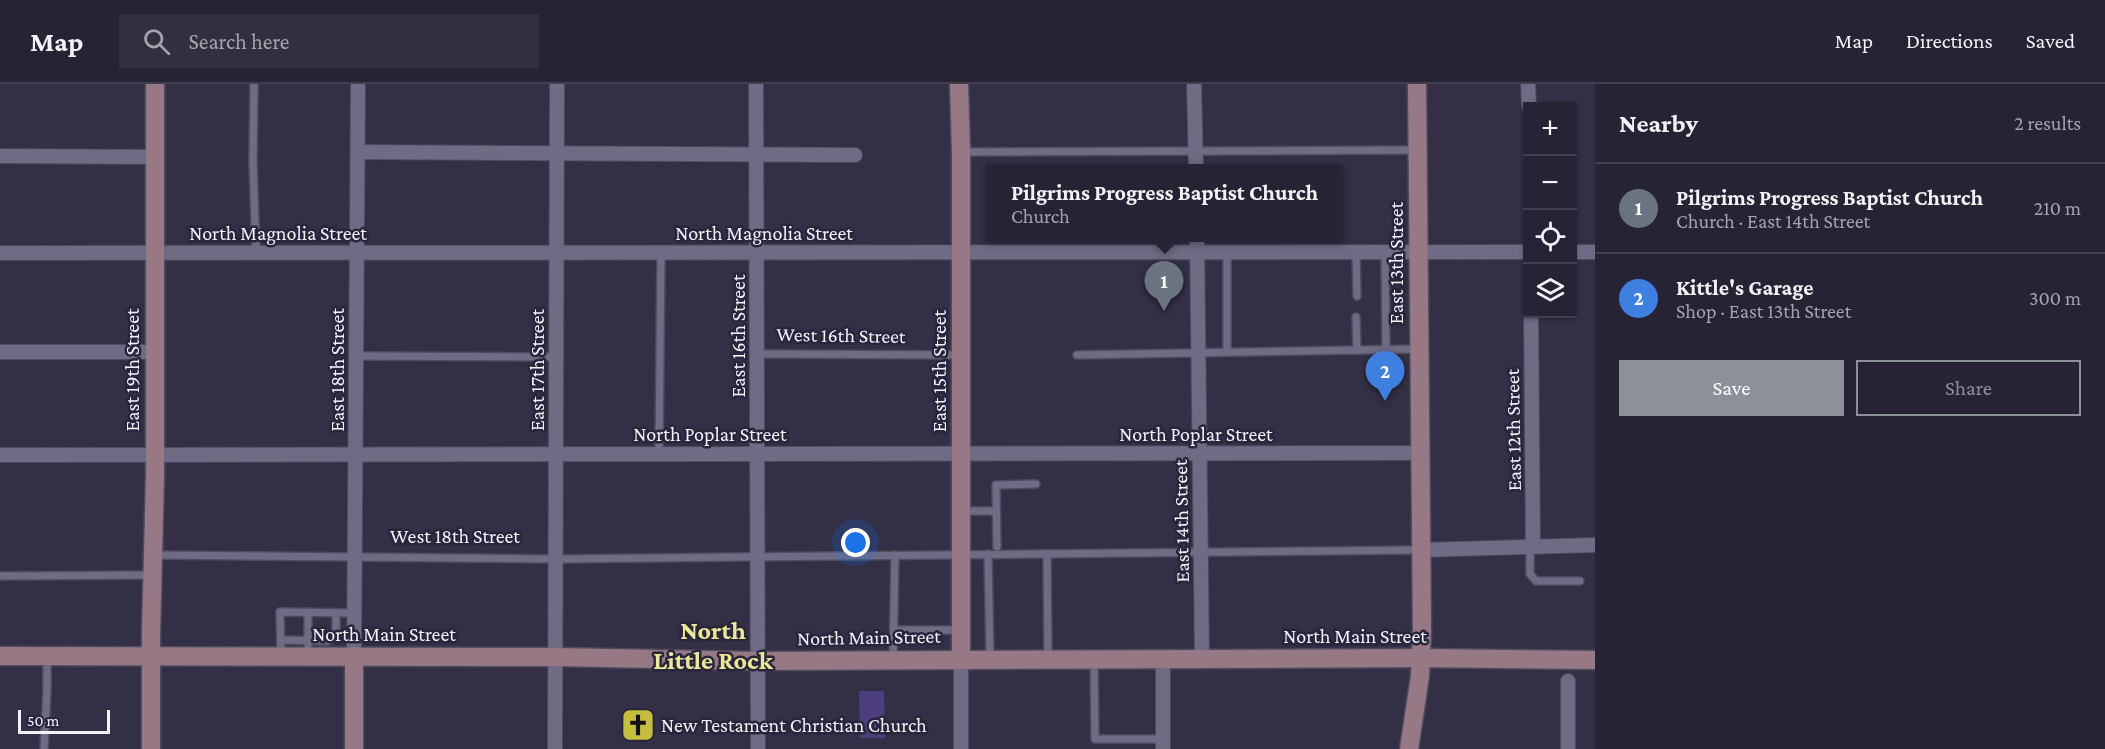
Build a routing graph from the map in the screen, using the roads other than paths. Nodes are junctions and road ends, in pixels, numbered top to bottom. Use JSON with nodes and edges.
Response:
{"nodes":[{"id":1,"x":155,"y":84,"type":"edge"},
{"id":2,"x":254,"y":84,"type":"edge"},
{"id":3,"x":358,"y":84,"type":"edge"},
{"id":4,"x":557,"y":84,"type":"edge"},
{"id":5,"x":756,"y":84,"type":"edge"},
{"id":6,"x":959,"y":84,"type":"edge"},
{"id":7,"x":1194,"y":84,"type":"edge"},
{"id":8,"x":1418,"y":84,"type":"edge"},
{"id":9,"x":1528,"y":84,"type":"edge"},
{"id":10,"x":1529,"y":102,"type":"edge"},
{"id":11,"x":1418,"y":150,"type":"junction"},
{"id":12,"x":1195,"y":151,"type":"junction"},
{"id":13,"x":358,"y":152,"type":"junction"},
{"id":14,"x":961,"y":152,"type":"junction"},
{"id":15,"x":557,"y":153,"type":"junction"},
{"id":16,"x":756,"y":155,"type":"junction"},
{"id":17,"x":855,"y":155,"type":"dead end"},
{"id":18,"x":0,"y":156,"type":"edge"},
{"id":19,"x":155,"y":157,"type":"junction"},
{"id":20,"x":1196,"y":164,"type":"edge"},
{"id":21,"x":1197,"y":242,"type":"edge"},
{"id":22,"x":757,"y":252,"type":"junction"},
{"id":23,"x":961,"y":252,"type":"junction"},
{"id":24,"x":1197,"y":252,"type":"junction"},
{"id":25,"x":1227,"y":252,"type":"junction"},
{"id":26,"x":1356,"y":252,"type":"junction"},
{"id":27,"x":1385,"y":252,"type":"junction"},
{"id":28,"x":1419,"y":252,"type":"junction"},
{"id":29,"x":1523,"y":252,"type":"edge"},
{"id":30,"x":1577,"y":252,"type":"edge"},
{"id":31,"x":1595,"y":252,"type":"edge"},
{"id":32,"x":0,"y":253,"type":"edge"},
{"id":33,"x":155,"y":253,"type":"junction"},
{"id":34,"x":256,"y":253,"type":"junction"},
{"id":35,"x":357,"y":253,"type":"junction"},
{"id":36,"x":557,"y":253,"type":"junction"},
{"id":37,"x":661,"y":253,"type":"junction"},
{"id":38,"x":1356,"y":296,"type":"dead end"},
{"id":39,"x":1356,"y":317,"type":"dead end"},
{"id":40,"x":1531,"y":318,"type":"edge"},
{"id":41,"x":1419,"y":349,"type":"junction"},
{"id":42,"x":1357,"y":350,"type":"junction"},
{"id":43,"x":1386,"y":350,"type":"junction"},
{"id":44,"x":0,"y":352,"type":"edge"},
{"id":45,"x":154,"y":352,"type":"junction"},
{"id":46,"x":1227,"y":352,"type":"junction"},
{"id":47,"x":1198,"y":353,"type":"junction"},
{"id":48,"x":757,"y":354,"type":"junction"},
{"id":49,"x":961,"y":355,"type":"junction"},
{"id":50,"x":1077,"y":355,"type":"dead end"},
{"id":51,"x":356,"y":356,"type":"junction"},
{"id":52,"x":556,"y":357,"type":"junction"},
{"id":53,"x":961,"y":453,"type":"junction"},
{"id":54,"x":1200,"y":453,"type":"junction"},
{"id":55,"x":1420,"y":453,"type":"junction"},
{"id":56,"x":356,"y":454,"type":"junction"},
{"id":57,"x":556,"y":454,"type":"junction"},
{"id":58,"x":659,"y":454,"type":"junction"},
{"id":59,"x":758,"y":454,"type":"junction"},
{"id":60,"x":0,"y":455,"type":"edge"},
{"id":61,"x":154,"y":455,"type":"junction"},
{"id":62,"x":1036,"y":484,"type":"dead end"},
{"id":63,"x":961,"y":511,"type":"junction"},
{"id":64,"x":996,"y":511,"type":"junction"},
{"id":65,"x":1595,"y":545,"type":"edge"},
{"id":66,"x":1532,"y":546,"type":"junction"},
{"id":67,"x":997,"y":547,"type":"dead end"},
{"id":68,"x":1421,"y":550,"type":"junction"},
{"id":69,"x":1202,"y":552,"type":"junction"},
{"id":70,"x":1047,"y":554,"type":"junction"},
{"id":71,"x":153,"y":555,"type":"junction"},
{"id":72,"x":896,"y":555,"type":"junction"},
{"id":73,"x":961,"y":555,"type":"junction"},
{"id":74,"x":988,"y":555,"type":"junction"},
{"id":75,"x":758,"y":557,"type":"junction"},
{"id":76,"x":355,"y":558,"type":"junction"},
{"id":77,"x":556,"y":559,"type":"junction"},
{"id":78,"x":152,"y":575,"type":"junction"},
{"id":79,"x":0,"y":576,"type":"edge"},
{"id":80,"x":1580,"y":581,"type":"dead end"},
{"id":81,"x":308,"y":612,"type":"junction"},
{"id":82,"x":336,"y":613,"type":"junction"},
{"id":83,"x":353,"y":613,"type":"junction"},
{"id":84,"x":894,"y":630,"type":"junction"},
{"id":85,"x":961,"y":630,"type":"junction"},
{"id":86,"x":281,"y":648,"type":"junction"},
{"id":87,"x":309,"y":649,"type":"junction"},
{"id":88,"x":47,"y":655,"type":"junction"},
{"id":89,"x":0,"y":656,"type":"edge"},
{"id":90,"x":151,"y":656,"type":"junction"},
{"id":91,"x":354,"y":656,"type":"junction"},
{"id":92,"x":556,"y":657,"type":"junction"},
{"id":93,"x":961,"y":658,"type":"junction"},
{"id":94,"x":1421,"y":658,"type":"junction"},
{"id":95,"x":990,"y":659,"type":"junction"},
{"id":96,"x":1048,"y":659,"type":"junction"},
{"id":97,"x":1094,"y":659,"type":"junction"},
{"id":98,"x":1163,"y":659,"type":"junction"},
{"id":99,"x":1202,"y":659,"type":"junction"},
{"id":100,"x":893,"y":660,"type":"junction"},
{"id":101,"x":1595,"y":660,"type":"edge"},
{"id":102,"x":758,"y":661,"type":"junction"},
{"id":103,"x":1568,"y":681,"type":"dead end"},
{"id":104,"x":1163,"y":744,"type":"edge"},
{"id":105,"x":44,"y":749,"type":"edge"},
{"id":106,"x":151,"y":749,"type":"edge"},
{"id":107,"x":354,"y":749,"type":"edge"},
{"id":108,"x":555,"y":749,"type":"edge"},
{"id":109,"x":758,"y":749,"type":"edge"},
{"id":110,"x":961,"y":749,"type":"edge"},
{"id":111,"x":1409,"y":749,"type":"edge"},
{"id":112,"x":1568,"y":749,"type":"edge"}],
"edges":[{"from":1,"to":19,"type":"main road","name":"East 19th Street"},
{"from":2,"to":34,"type":"lane"},
{"from":3,"to":13,"type":"street","name":"East 18th Street"},
{"from":4,"to":15,"type":"street","name":"East 17th Street"},
{"from":5,"to":16,"type":"street","name":"East 16th Street"},
{"from":6,"to":14,"type":"main road","name":"East 15th Street"},
{"from":7,"to":12,"type":"street"},
{"from":8,"to":11,"type":"main road","name":"East 13th Street"},
{"from":9,"to":10,"type":"street"},
{"from":11,"to":12,"type":"lane"},
{"from":11,"to":28,"type":"main road","name":"East 13th Street"},
{"from":12,"to":14,"type":"lane"},
{"from":12,"to":20,"type":"street"},
{"from":13,"to":15,"type":"street"},
{"from":13,"to":35,"type":"street","name":"East 18th Street"},
{"from":14,"to":23,"type":"main road","name":"East 15th Street"},
{"from":15,"to":16,"type":"street"},
{"from":15,"to":36,"type":"street","name":"East 17th Street"},
{"from":16,"to":17,"type":"street"},
{"from":16,"to":22,"type":"street","name":"East 16th Street"},
{"from":18,"to":19,"type":"street"},
{"from":19,"to":33,"type":"main road","name":"East 19th Street"},
{"from":21,"to":24,"type":"street","name":"East 14th Street"},
{"from":22,"to":23,"type":"street","name":"North Magnolia Street"},
{"from":22,"to":37,"type":"street","name":"North Magnolia Street"},
{"from":22,"to":48,"type":"street","name":"East 16th Street"},
{"from":23,"to":24,"type":"street","name":"North Magnolia Street"},
{"from":23,"to":49,"type":"main road","name":"East 15th Street"},
{"from":24,"to":25,"type":"street","name":"North Magnolia Street"},
{"from":24,"to":47,"type":"street","name":"East 14th Street"},
{"from":25,"to":26,"type":"street","name":"North Magnolia Street"},
{"from":25,"to":46,"type":"lane"},
{"from":26,"to":27,"type":"street","name":"North Magnolia Street"},
{"from":26,"to":38,"type":"lane"},
{"from":27,"to":28,"type":"street","name":"North Magnolia Street"},
{"from":27,"to":43,"type":"lane"},
{"from":28,"to":29,"type":"street","name":"North Magnolia Street"},
{"from":28,"to":41,"type":"main road","name":"East 13th Street"},
{"from":30,"to":31,"type":"street"},
{"from":32,"to":33,"type":"street","name":"North Magnolia Street"},
{"from":33,"to":34,"type":"street","name":"North Magnolia Street"},
{"from":33,"to":45,"type":"main road","name":"East 19th Street"},
{"from":34,"to":35,"type":"street","name":"North Magnolia Street"},
{"from":35,"to":36,"type":"street","name":"North Magnolia Street"},
{"from":35,"to":51,"type":"street","name":"East 18th Street"},
{"from":36,"to":37,"type":"street","name":"North Magnolia Street"},
{"from":36,"to":52,"type":"street","name":"East 17th Street"},
{"from":37,"to":58,"type":"lane"},
{"from":39,"to":42,"type":"lane"},
{"from":40,"to":66,"type":"street","name":"East 12th Street"},
{"from":41,"to":43,"type":"lane"},
{"from":41,"to":55,"type":"main road","name":"East 13th Street"},
{"from":42,"to":43,"type":"lane"},
{"from":42,"to":46,"type":"lane"},
{"from":44,"to":45,"type":"street"},
{"from":45,"to":61,"type":"main road","name":"East 19th Street"},
{"from":46,"to":47,"type":"lane"},
{"from":47,"to":50,"type":"lane"},
{"from":47,"to":54,"type":"street","name":"East 14th Street"},
{"from":48,"to":49,"type":"lane","name":"West 16th Street"},
{"from":48,"to":59,"type":"street","name":"East 16th Street"},
{"from":49,"to":53,"type":"main road","name":"East 15th Street"},
{"from":51,"to":52,"type":"lane"},
{"from":51,"to":56,"type":"street","name":"East 18th Street"},
{"from":52,"to":57,"type":"street","name":"East 17th Street"},
{"from":53,"to":54,"type":"street","name":"North Poplar Street"},
{"from":53,"to":59,"type":"street","name":"North Poplar Street"},
{"from":53,"to":63,"type":"main road","name":"East 15th Street"},
{"from":54,"to":55,"type":"street","name":"North Poplar Street"},
{"from":54,"to":69,"type":"street","name":"East 14th Street"},
{"from":55,"to":68,"type":"main road","name":"East 13th Street"},
{"from":56,"to":57,"type":"street","name":"North Poplar Street"},
{"from":56,"to":61,"type":"street","name":"North Poplar Street"},
{"from":56,"to":76,"type":"street","name":"East 18th Street"},
{"from":57,"to":58,"type":"street","name":"North Poplar Street"},
{"from":57,"to":77,"type":"street","name":"East 17th Street"},
{"from":58,"to":59,"type":"street","name":"North Poplar Street"},
{"from":59,"to":75,"type":"street","name":"East 16th Street"},
{"from":60,"to":61,"type":"street","name":"North Poplar Street"},
{"from":61,"to":71,"type":"main road","name":"East 19th Street"},
{"from":62,"to":64,"type":"lane"},
{"from":63,"to":64,"type":"lane"},
{"from":63,"to":73,"type":"main road","name":"East 15th Street"},
{"from":64,"to":67,"type":"lane"},
{"from":65,"to":66,"type":"street"},
{"from":66,"to":68,"type":"street"},
{"from":66,"to":80,"type":"lane"},
{"from":68,"to":69,"type":"lane","name":"West 18th Street"},
{"from":68,"to":94,"type":"main road","name":"East 13th Street"},
{"from":69,"to":70,"type":"lane","name":"West 18th Street"},
{"from":69,"to":99,"type":"street","name":"East 14th Street"},
{"from":70,"to":74,"type":"lane","name":"West 18th Street"},
{"from":70,"to":96,"type":"lane"},
{"from":71,"to":76,"type":"lane","name":"West 18th Street"},
{"from":71,"to":78,"type":"main road","name":"East 19th Street"},
{"from":72,"to":73,"type":"lane","name":"West 18th Street"},
{"from":72,"to":75,"type":"lane","name":"West 18th Street"},
{"from":72,"to":84,"type":"lane"},
{"from":73,"to":74,"type":"lane","name":"West 18th Street"},
{"from":73,"to":85,"type":"main road","name":"East 15th Street"},
{"from":74,"to":95,"type":"lane"},
{"from":75,"to":77,"type":"lane","name":"West 18th Street"},
{"from":75,"to":102,"type":"street","name":"East 16th Street"},
{"from":76,"to":77,"type":"lane","name":"West 18th Street"},
{"from":76,"to":83,"type":"street","name":"East 18th Street"},
{"from":77,"to":92,"type":"street","name":"East 17th Street"},
{"from":78,"to":79,"type":"lane"},
{"from":78,"to":90,"type":"main road","name":"East 19th Street"},
{"from":81,"to":82,"type":"lane"},
{"from":81,"to":86,"type":"lane"},
{"from":81,"to":87,"type":"lane"},
{"from":82,"to":83,"type":"lane"},
{"from":82,"to":87,"type":"lane"},
{"from":83,"to":91,"type":"street","name":"East 18th Street"},
{"from":84,"to":85,"type":"lane"},
{"from":84,"to":100,"type":"lane"},
{"from":85,"to":93,"type":"main road","name":"East 15th Street"},
{"from":86,"to":87,"type":"main road","name":"North Main Street"},
{"from":86,"to":90,"type":"main road","name":"North Main Street"},
{"from":87,"to":91,"type":"main road","name":"North Main Street"},
{"from":88,"to":89,"type":"main road","name":"North Main Street"},
{"from":88,"to":90,"type":"main road","name":"North Main Street"},
{"from":88,"to":105,"type":"lane"},
{"from":90,"to":106,"type":"main road","name":"East 19th Street"},
{"from":91,"to":92,"type":"main road","name":"North Main Street"},
{"from":91,"to":107,"type":"main road"},
{"from":92,"to":102,"type":"main road","name":"North Main Street"},
{"from":92,"to":108,"type":"street","name":"East 17th Street"},
{"from":93,"to":95,"type":"main road","name":"North Main Street"},
{"from":93,"to":100,"type":"main road","name":"North Main Street"},
{"from":93,"to":110,"type":"street"},
{"from":94,"to":99,"type":"main road","name":"North Main Street"},
{"from":94,"to":101,"type":"main road","name":"North Main Street"},
{"from":94,"to":111,"type":"main road","name":"East 13th Street"},
{"from":95,"to":96,"type":"main road","name":"North Main Street"},
{"from":96,"to":97,"type":"main road","name":"North Main Street"},
{"from":97,"to":98,"type":"main road","name":"North Main Street"},
{"from":97,"to":104,"type":"lane"},
{"from":98,"to":99,"type":"main road","name":"North Main Street"},
{"from":98,"to":104,"type":"street"},
{"from":100,"to":102,"type":"main road","name":"North Main Street"},
{"from":102,"to":109,"type":"street"},
{"from":103,"to":112,"type":"street"}]}
